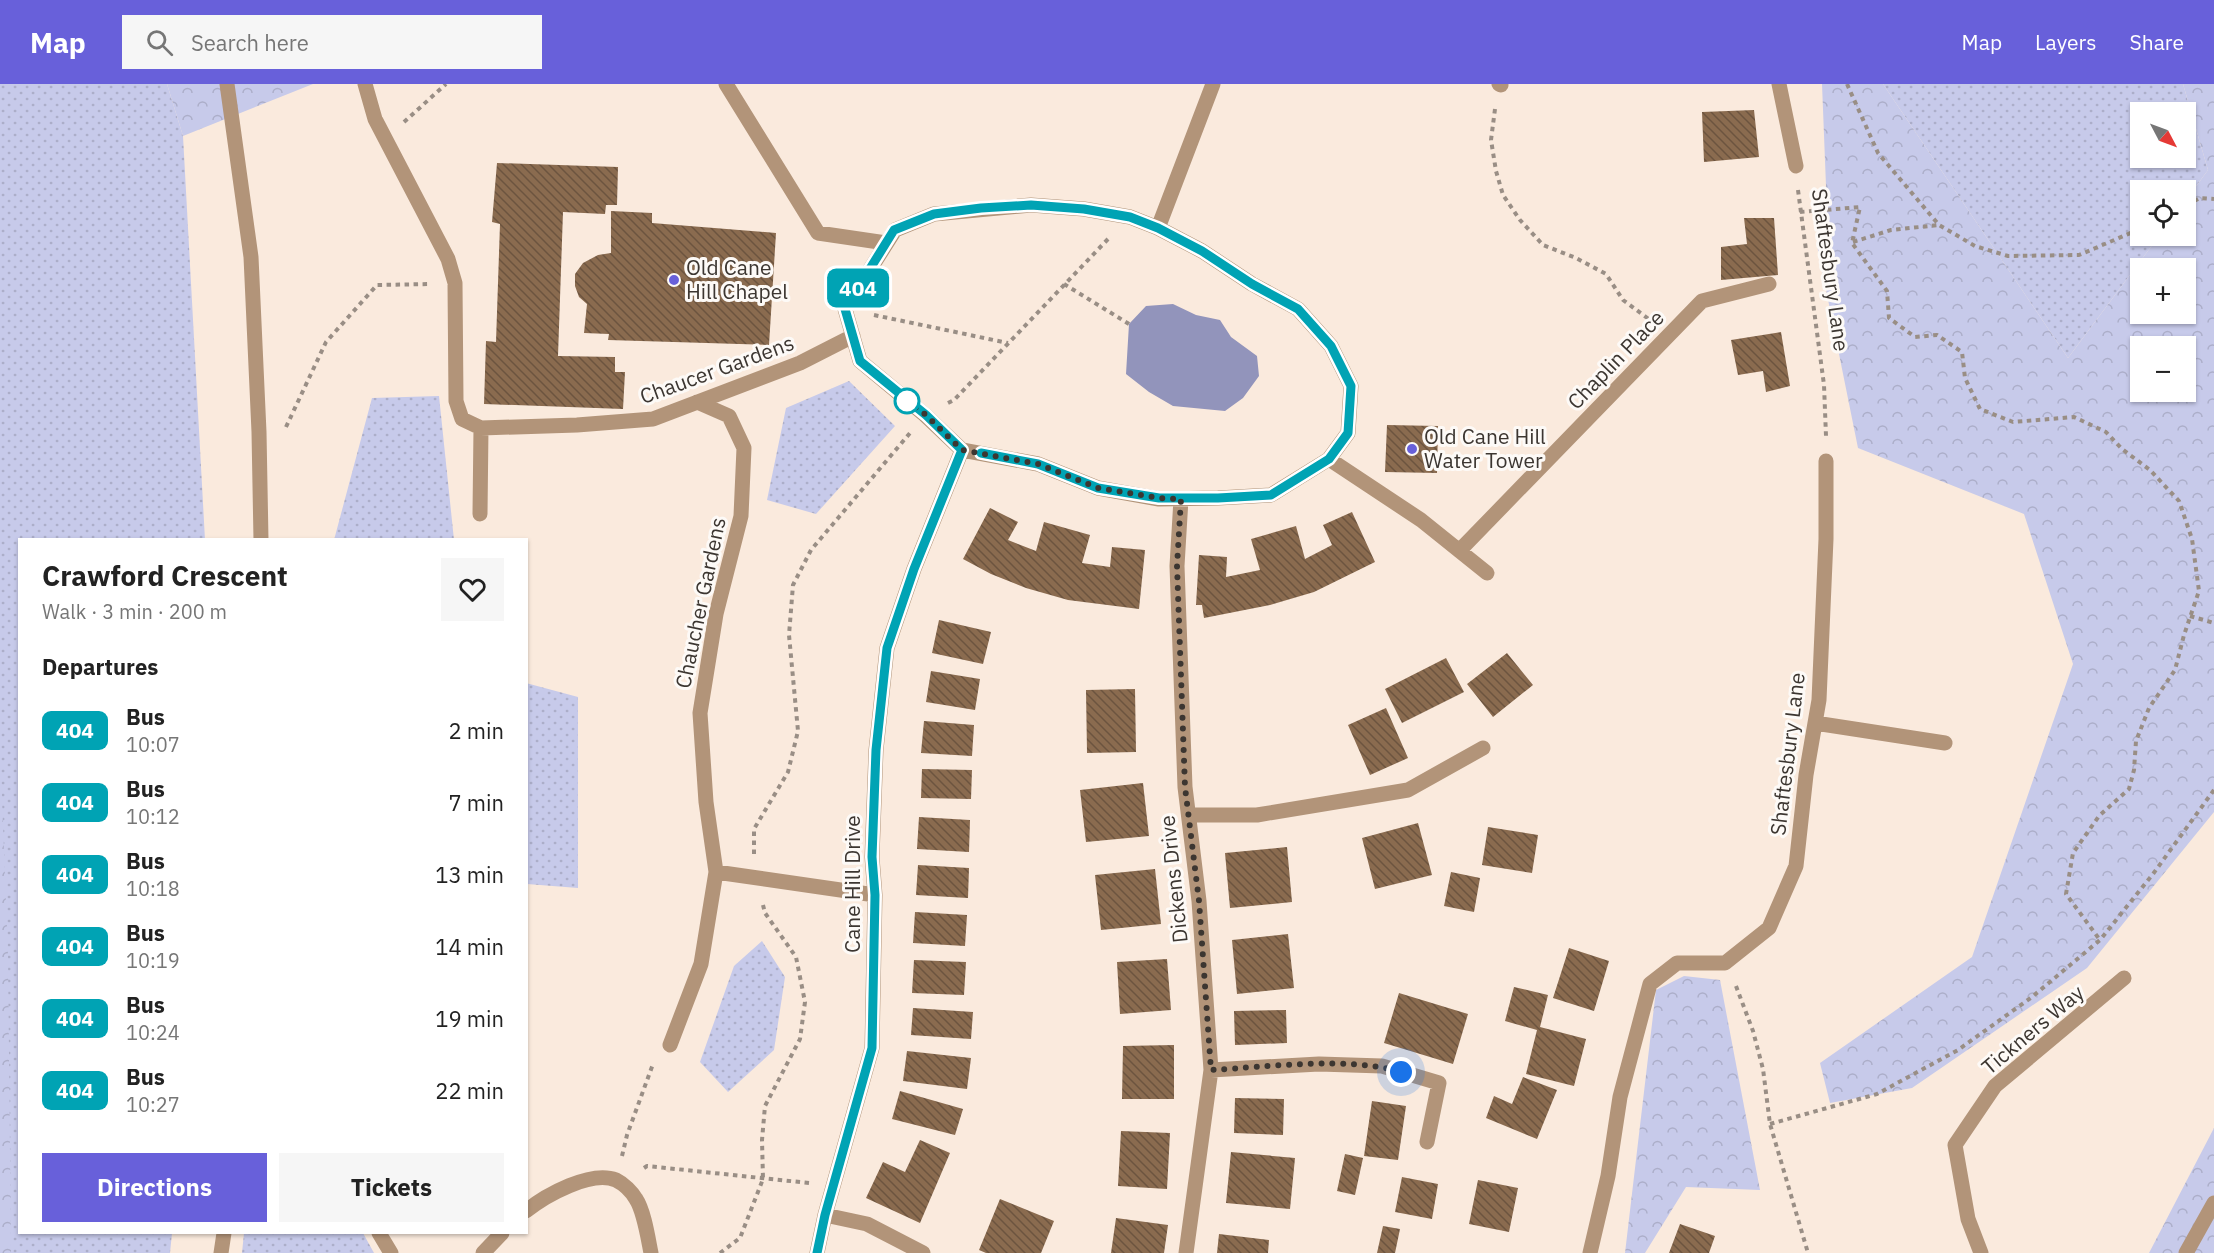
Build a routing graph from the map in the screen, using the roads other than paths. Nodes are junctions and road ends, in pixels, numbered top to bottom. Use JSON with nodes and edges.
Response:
{"nodes":[{"id":1,"x":227,"y":84,"type":"edge"},
{"id":2,"x":365,"y":84,"type":"edge"},
{"id":3,"x":726,"y":84,"type":"edge"},
{"id":4,"x":1213,"y":84,"type":"edge"},
{"id":5,"x":1779,"y":84,"type":"edge"},
{"id":6,"x":1796,"y":166,"type":"road end"},
{"id":7,"x":1158,"y":228,"type":"junction"},
{"id":8,"x":886,"y":243,"type":"junction"},
{"id":9,"x":1769,"y":284,"type":"dead end"},
{"id":10,"x":853,"y":336,"type":"junction"},
{"id":11,"x":697,"y":402,"type":"junction"},
{"id":12,"x":481,"y":428,"type":"junction"},
{"id":13,"x":962,"y":450,"type":"junction"},
{"id":14,"x":1329,"y":459,"type":"junction"},
{"id":15,"x":1826,"y":461,"type":"road end"},
{"id":16,"x":1181,"y":499,"type":"junction"},
{"id":17,"x":480,"y":514,"type":"dead end"},
{"id":18,"x":261,"y":538,"type":"edge"},
{"id":19,"x":1461,"y":549,"type":"junction"},
{"id":20,"x":1487,"y":573,"type":"dead end"},
{"id":21,"x":1815,"y":723,"type":"junction"},
{"id":22,"x":1945,"y":743,"type":"dead end"},
{"id":23,"x":1483,"y":748,"type":"dead end"},
{"id":24,"x":1189,"y":815,"type":"junction"},
{"id":25,"x":716,"y":872,"type":"junction"},
{"id":26,"x":875,"y":895,"type":"junction"},
{"id":27,"x":2124,"y":978,"type":"dead end"},
{"id":28,"x":670,"y":1045,"type":"road end"},
{"id":29,"x":1211,"y":1070,"type":"junction"},
{"id":30,"x":1427,"y":1142,"type":"dead end"},
{"id":31,"x":2214,"y":1203,"type":"edge"},
{"id":32,"x":528,"y":1209,"type":"edge"},
{"id":33,"x":825,"y":1215,"type":"junction"},
{"id":34,"x":224,"y":1234,"type":"edge"},
{"id":35,"x":380,"y":1234,"type":"edge"},
{"id":36,"x":501,"y":1234,"type":"edge"},
{"id":37,"x":221,"y":1253,"type":"edge"},
{"id":38,"x":390,"y":1253,"type":"edge"},
{"id":39,"x":483,"y":1253,"type":"edge"},
{"id":40,"x":651,"y":1253,"type":"edge"},
{"id":41,"x":817,"y":1253,"type":"edge"},
{"id":42,"x":922,"y":1253,"type":"edge"},
{"id":43,"x":1186,"y":1253,"type":"edge"},
{"id":44,"x":1590,"y":1253,"type":"edge"},
{"id":45,"x":1981,"y":1253,"type":"edge"},
{"id":46,"x":2186,"y":1253,"type":"edge"}],
"edges":[{"from":1,"to":18,"type":"street"},
{"from":2,"to":12,"type":"street"},
{"from":3,"to":8,"type":"street"},
{"from":4,"to":7,"type":"street"},
{"from":5,"to":6,"type":"street"},
{"from":7,"to":8,"type":"street"},
{"from":7,"to":14,"type":"street"},
{"from":8,"to":10,"type":"street"},
{"from":9,"to":19,"type":"street","name":"Chaplin Place"},
{"from":10,"to":11,"type":"street","name":"Chaucer Gardens"},
{"from":10,"to":13,"type":"street"},
{"from":11,"to":12,"type":"street","name":"Chaucer Gardens"},
{"from":11,"to":25,"type":"street","name":"Chaucher Gardens"},
{"from":12,"to":17,"type":"street"},
{"from":13,"to":16,"type":"street"},
{"from":13,"to":26,"type":"street","name":"Cane Hill Drive"},
{"from":14,"to":16,"type":"street"},
{"from":14,"to":19,"type":"street"},
{"from":15,"to":21,"type":"street","name":"Shaftesbury Lane"},
{"from":16,"to":24,"type":"street","name":"Dickens Drive"},
{"from":19,"to":20,"type":"street"},
{"from":21,"to":22,"type":"street"},
{"from":21,"to":44,"type":"street","name":"Shaftesbury Lane"},
{"from":23,"to":24,"type":"street"},
{"from":24,"to":29,"type":"street","name":"Dickens Drive"},
{"from":25,"to":26,"type":"street"},
{"from":25,"to":28,"type":"street","name":"Chaucher Gardens"},
{"from":26,"to":33,"type":"street","name":"Cane Hill Drive"},
{"from":27,"to":45,"type":"street","name":"Tickners Way"},
{"from":29,"to":30,"type":"street"},
{"from":29,"to":43,"type":"street","name":"Dickens Drive"},
{"from":31,"to":46,"type":"street"},
{"from":32,"to":40,"type":"street"},
{"from":33,"to":41,"type":"street","name":"Cane Hill Drive"},
{"from":33,"to":42,"type":"street"},
{"from":34,"to":37,"type":"street"},
{"from":35,"to":38,"type":"street"},
{"from":36,"to":39,"type":"street"}]}
